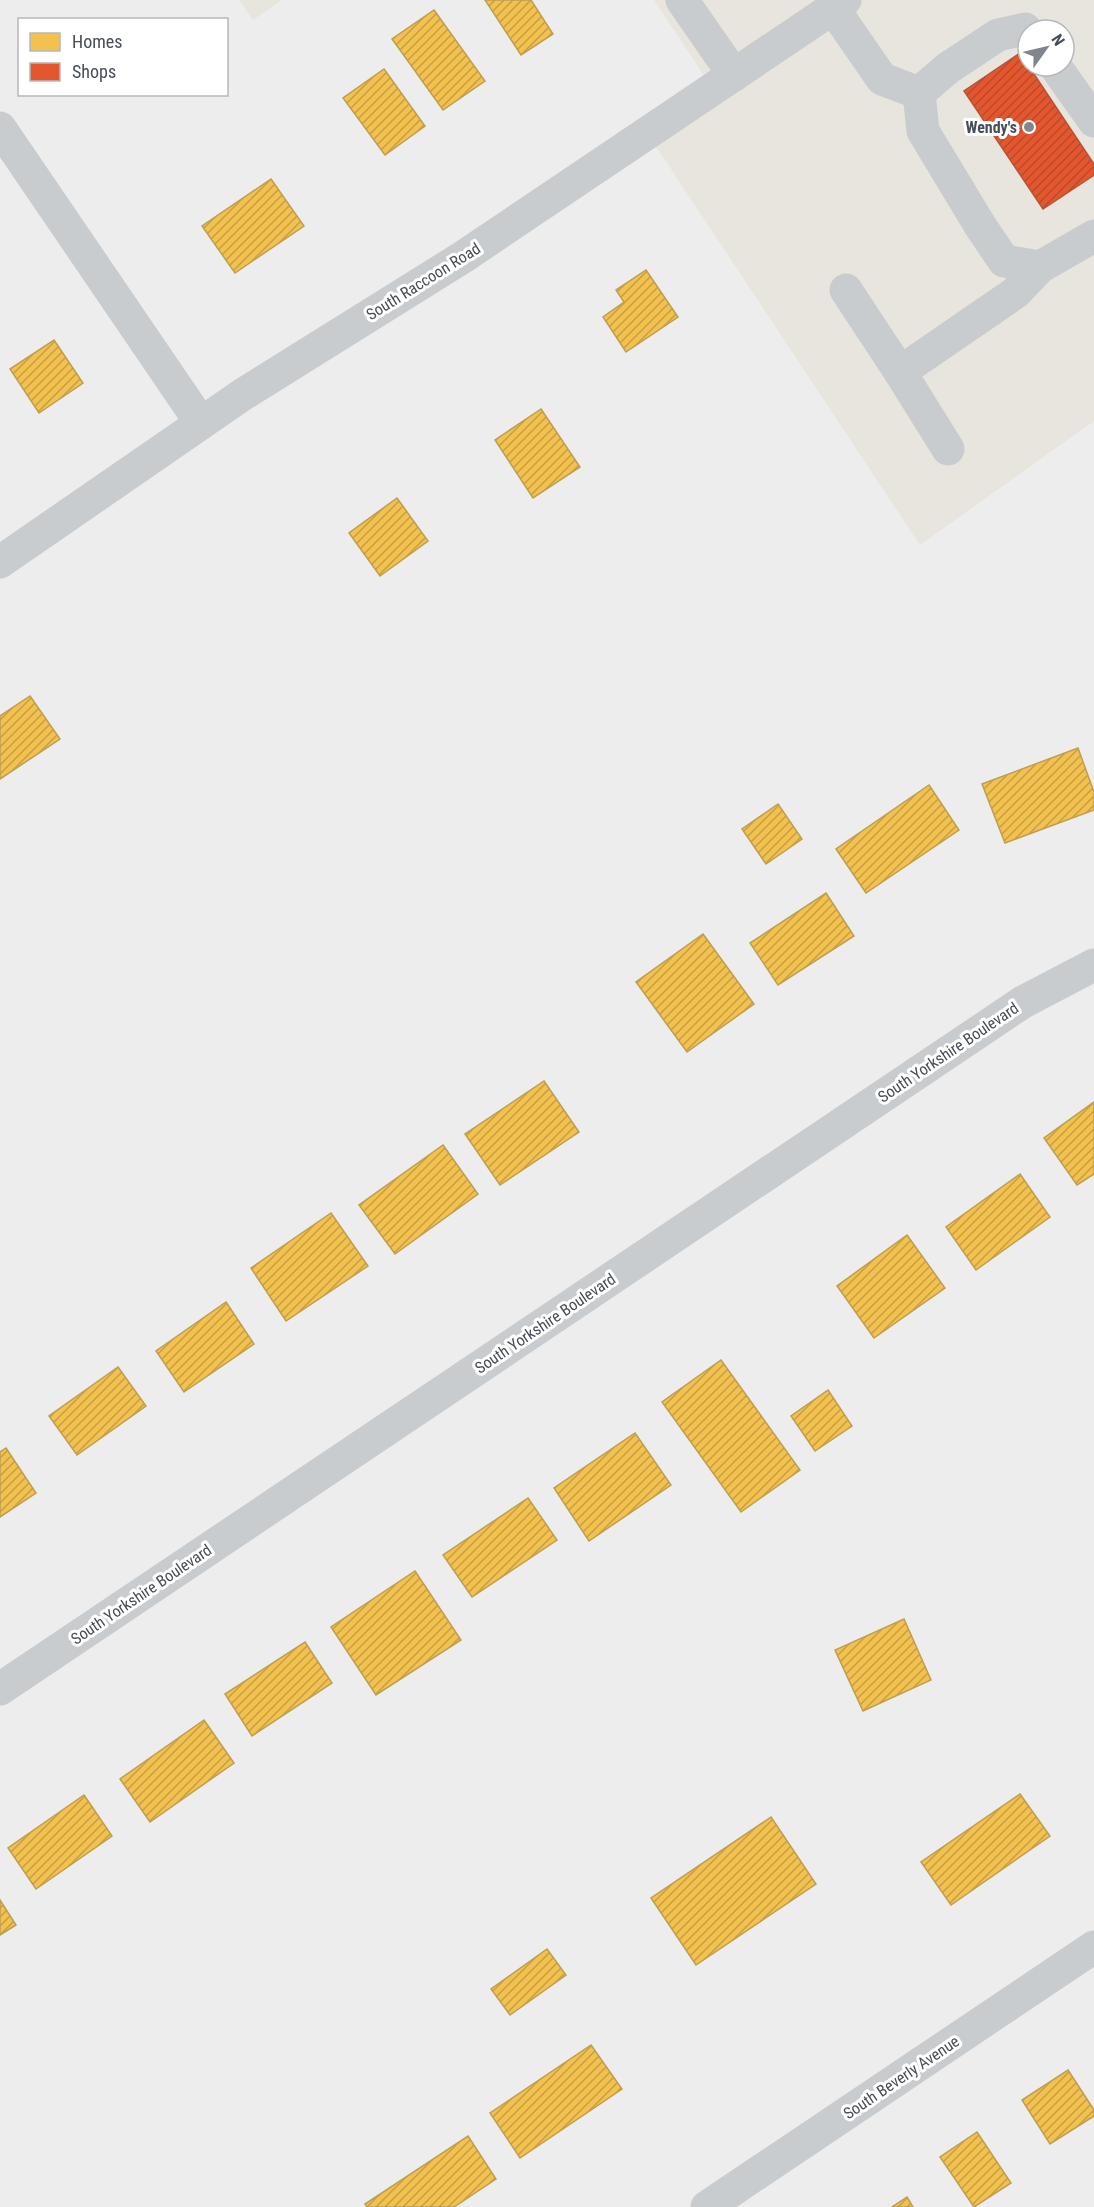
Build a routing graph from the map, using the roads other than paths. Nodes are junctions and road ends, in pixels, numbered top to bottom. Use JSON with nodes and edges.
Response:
{"nodes":[{"id":1,"x":682,"y":0,"type":"edge"},
{"id":2,"x":839,"y":4,"type":"edge"},
{"id":3,"x":1016,"y":31,"type":"edge"},
{"id":4,"x":734,"y":75,"type":"junction"},
{"id":5,"x":1064,"y":78,"type":"edge"},
{"id":6,"x":919,"y":93,"type":"junction"},
{"id":7,"x":1094,"y":121,"type":"edge"},
{"id":8,"x":0,"y":128,"type":"edge"},
{"id":9,"x":1094,"y":236,"type":"edge"},
{"id":10,"x":1040,"y":267,"type":"junction"},
{"id":11,"x":846,"y":290,"type":"dead end"},
{"id":12,"x":900,"y":372,"type":"junction"},
{"id":13,"x":201,"y":423,"type":"junction"},
{"id":14,"x":948,"y":449,"type":"dead end"},
{"id":15,"x":0,"y":562,"type":"edge"},
{"id":16,"x":1094,"y":965,"type":"edge"},
{"id":17,"x":0,"y":1689,"type":"edge"},
{"id":18,"x":1094,"y":1947,"type":"edge"},
{"id":19,"x":707,"y":2207,"type":"edge"}],
"edges":[{"from":1,"to":4,"type":"street"},
{"from":2,"to":4,"type":"street","name":"South Raccoon Road"},
{"from":2,"to":6,"type":"street"},
{"from":3,"to":6,"type":"street"},
{"from":4,"to":13,"type":"street","name":"South Raccoon Road"},
{"from":5,"to":7,"type":"street"},
{"from":6,"to":10,"type":"street"},
{"from":8,"to":13,"type":"street"},
{"from":9,"to":10,"type":"street"},
{"from":10,"to":12,"type":"street"},
{"from":11,"to":12,"type":"street"},
{"from":12,"to":14,"type":"street"},
{"from":13,"to":15,"type":"street","name":"South Raccoon Road"},
{"from":16,"to":17,"type":"street","name":"South Yorkshire Boulevard"},
{"from":18,"to":19,"type":"street","name":"South Beverly Avenue"}]}
